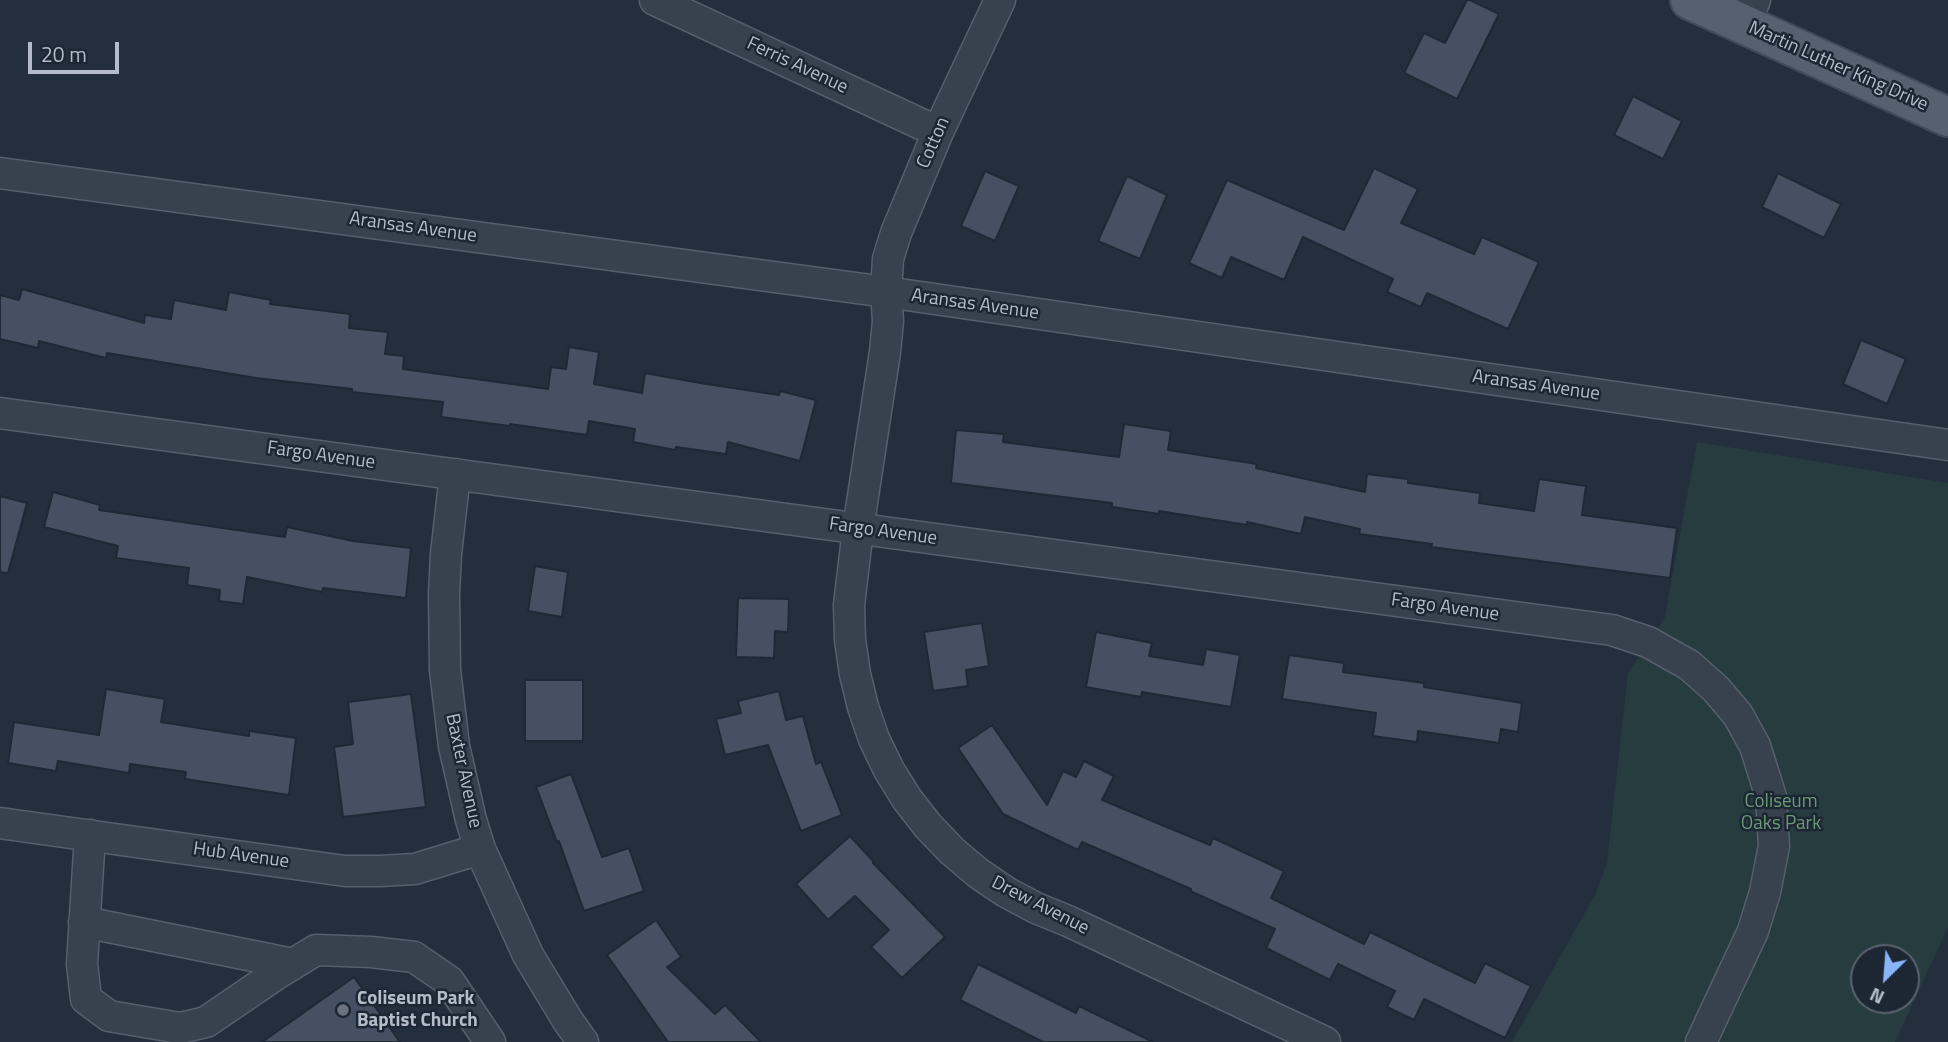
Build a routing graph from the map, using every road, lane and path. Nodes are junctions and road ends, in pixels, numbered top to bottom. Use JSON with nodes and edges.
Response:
{"nodes":[{"id":1,"x":655,"y":0,"type":"edge"},
{"id":2,"x":1000,"y":0,"type":"edge"},
{"id":3,"x":1689,"y":0,"type":"edge"},
{"id":4,"x":1749,"y":12,"type":"edge"},
{"id":5,"x":1948,"y":117,"type":"edge"},
{"id":6,"x":938,"y":132,"type":"junction"},
{"id":7,"x":0,"y":173,"type":"edge"},
{"id":8,"x":886,"y":292,"type":"junction"},
{"id":9,"x":0,"y":413,"type":"edge"},
{"id":10,"x":1948,"y":445,"type":"edge"},
{"id":11,"x":455,"y":474,"type":"junction"},
{"id":12,"x":858,"y":529,"type":"junction"},
{"id":13,"x":0,"y":823,"type":"edge"},
{"id":14,"x":90,"y":835,"type":"junction"},
{"id":15,"x":480,"y":849,"type":"junction"},
{"id":16,"x":84,"y":922,"type":"junction"},
{"id":17,"x":293,"y":964,"type":"junction"},
{"id":18,"x":490,"y":1042,"type":"edge"},
{"id":19,"x":583,"y":1042,"type":"edge"},
{"id":20,"x":1325,"y":1042,"type":"edge"},
{"id":21,"x":1701,"y":1042,"type":"edge"}],
"edges":[{"from":1,"to":6,"type":"street","name":"Ferris Avenue"},
{"from":2,"to":6,"type":"street","name":"Cotton"},
{"from":3,"to":4,"type":"main road","name":"Martin Luther King Drive"},
{"from":4,"to":5,"type":"main road","name":"Martin Luther King Drive"},
{"from":6,"to":8,"type":"street","name":"Cotton"},
{"from":7,"to":8,"type":"street","name":"Aransas Avenue"},
{"from":8,"to":10,"type":"street","name":"Aransas Avenue"},
{"from":8,"to":12,"type":"street","name":"Drew Avenue"},
{"from":9,"to":11,"type":"street","name":"Fargo Avenue"},
{"from":11,"to":12,"type":"street","name":"Fargo Avenue"},
{"from":11,"to":15,"type":"street","name":"Baxter Avenue"},
{"from":12,"to":20,"type":"street","name":"Drew Avenue"},
{"from":12,"to":21,"type":"street","name":"Fargo Avenue"},
{"from":13,"to":14,"type":"street","name":"Hub Avenue"},
{"from":14,"to":15,"type":"street","name":"Hub Avenue"},
{"from":14,"to":16,"type":"street"},
{"from":15,"to":19,"type":"street","name":"Baxter Avenue"},
{"from":16,"to":17,"type":"street"},
{"from":16,"to":17,"type":"street"},
{"from":17,"to":18,"type":"street"}]}
